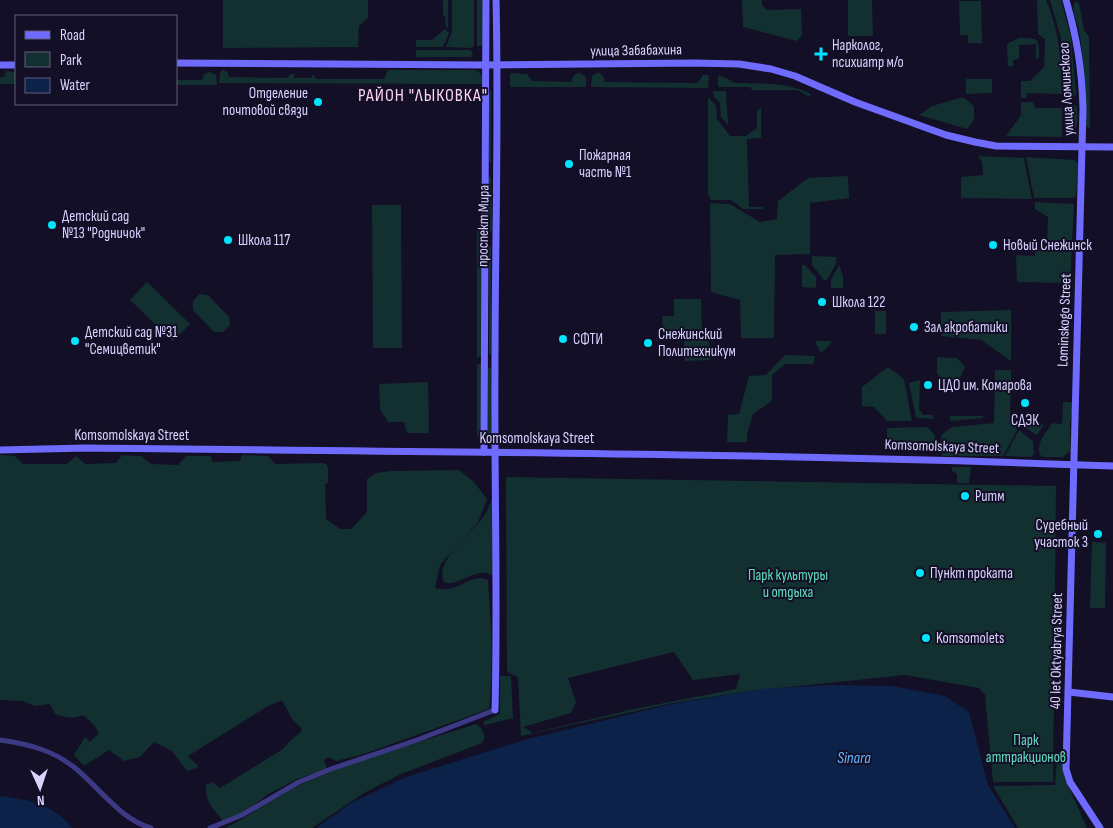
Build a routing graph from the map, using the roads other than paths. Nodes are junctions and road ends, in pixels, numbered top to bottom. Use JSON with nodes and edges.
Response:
{"nodes":[{"id":1,"x":486,"y":0,"type":"edge"},
{"id":2,"x":496,"y":0,"type":"edge"},
{"id":3,"x":1066,"y":0,"type":"edge"},
{"id":4,"x":178,"y":63,"type":"edge"},
{"id":5,"x":0,"y":65,"type":"edge"},
{"id":6,"x":15,"y":65,"type":"edge"},
{"id":7,"x":498,"y":65,"type":"junction"},
{"id":8,"x":486,"y":66,"type":"junction"},
{"id":9,"x":1082,"y":147,"type":"junction"},
{"id":10,"x":1113,"y":147,"type":"edge"},
{"id":11,"x":486,"y":169,"type":"junction"},
{"id":12,"x":498,"y":169,"type":"junction"},
{"id":13,"x":486,"y":241,"type":"junction"},
{"id":14,"x":497,"y":241,"type":"junction"},
{"id":15,"x":485,"y":361,"type":"junction"},
{"id":16,"x":495,"y":361,"type":"junction"},
{"id":17,"x":0,"y":450,"type":"edge"},
{"id":18,"x":484,"y":452,"type":"junction"},
{"id":19,"x":495,"y":452,"type":"junction"},
{"id":20,"x":1074,"y":464,"type":"junction"},
{"id":21,"x":1113,"y":466,"type":"edge"},
{"id":22,"x":1069,"y":692,"type":"junction"},
{"id":23,"x":1113,"y":697,"type":"edge"},
{"id":24,"x":495,"y":710,"type":"joint"},
{"id":25,"x":0,"y":740,"type":"edge"},
{"id":26,"x":152,"y":828,"type":"edge"},
{"id":27,"x":210,"y":828,"type":"edge"},
{"id":28,"x":1100,"y":828,"type":"edge"}],
"edges":[{"from":1,"to":8,"type":"street","name":"проспект Мира"},
{"from":2,"to":7,"type":"street","name":"проспект Мира"},
{"from":3,"to":9,"type":"street","name":"улица Ломинского"},
{"from":4,"to":8,"type":"street","name":"улица Забабахина"},
{"from":5,"to":6,"type":"street"},
{"from":7,"to":8,"type":"street","name":"улица Забабахина"},
{"from":7,"to":9,"type":"street","name":"улица Забабахина"},
{"from":7,"to":12,"type":"street","name":"проспект Мира"},
{"from":8,"to":11,"type":"street","name":"проспект Мира"},
{"from":9,"to":10,"type":"street","name":"улица Забабахина"},
{"from":9,"to":20,"type":"street","name":"Lominskogo Street"},
{"from":11,"to":12,"type":"street"},
{"from":11,"to":13,"type":"street","name":"проспект Мира"},
{"from":12,"to":14,"type":"street","name":"проспект Мира"},
{"from":13,"to":14,"type":"street"},
{"from":13,"to":15,"type":"street","name":"проспект Мира"},
{"from":14,"to":16,"type":"street","name":"проспект Мира"},
{"from":15,"to":16,"type":"street"},
{"from":15,"to":18,"type":"street","name":"проспект Мира"},
{"from":16,"to":19,"type":"street","name":"проспект Мира"},
{"from":17,"to":18,"type":"street","name":"Komsomolskaya Street"},
{"from":18,"to":19,"type":"street","name":"Komsomolskaya Street"},
{"from":19,"to":20,"type":"street","name":"Komsomolskaya Street"},
{"from":19,"to":24,"type":"street","name":"проспект Мира"},
{"from":20,"to":21,"type":"street","name":"Komsomolskaya Street"},
{"from":20,"to":22,"type":"street","name":"40 let Oktyabrya Street"},
{"from":22,"to":23,"type":"street"},
{"from":22,"to":28,"type":"street","name":"40 let Oktyabrya Street"},
{"from":24,"to":27,"type":"street"},
{"from":25,"to":26,"type":"street"}]}
